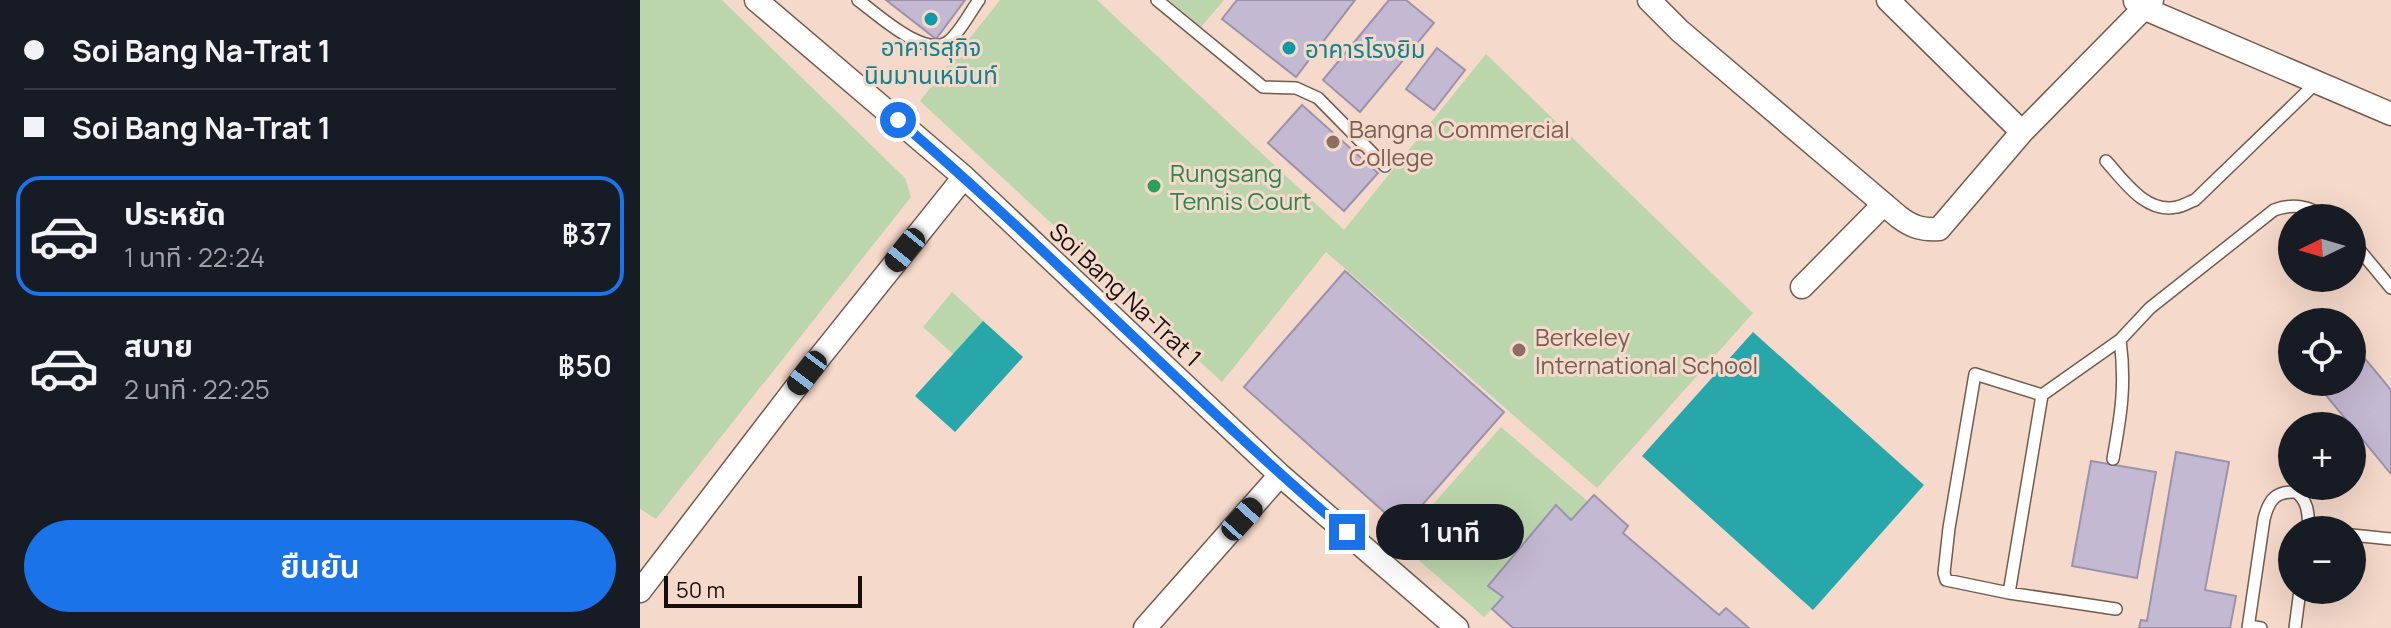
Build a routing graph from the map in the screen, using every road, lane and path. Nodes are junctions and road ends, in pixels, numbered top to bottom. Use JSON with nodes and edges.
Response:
{"nodes":[{"id":1,"x":756,"y":0,"type":"edge"},
{"id":2,"x":858,"y":0,"type":"edge"},
{"id":3,"x":979,"y":0,"type":"edge"},
{"id":4,"x":1157,"y":0,"type":"edge"},
{"id":5,"x":1649,"y":0,"type":"edge"},
{"id":6,"x":1888,"y":0,"type":"edge"},
{"id":7,"x":2143,"y":3,"type":"edge"},
{"id":8,"x":2317,"y":82,"type":"junction"},
{"id":9,"x":2391,"y":114,"type":"edge"},
{"id":10,"x":2022,"y":132,"type":"junction"},
{"id":11,"x":2106,"y":161,"type":"dead end"},
{"id":12,"x":1385,"y":166,"type":"dead end"},
{"id":13,"x":964,"y":177,"type":"junction"},
{"id":14,"x":1884,"y":204,"type":"junction"},
{"id":15,"x":2278,"y":209,"type":"edge"},
{"id":16,"x":2366,"y":258,"type":"edge"},
{"id":17,"x":1802,"y":287,"type":"dead end"},
{"id":18,"x":2391,"y":288,"type":"edge"},
{"id":19,"x":2120,"y":340,"type":"junction"},
{"id":20,"x":2042,"y":395,"type":"junction"},
{"id":21,"x":2113,"y":459,"type":"dead end"},
{"id":22,"x":1280,"y":475,"type":"junction"},
{"id":23,"x":2308,"y":516,"type":"edge"},
{"id":24,"x":2366,"y":536,"type":"edge"},
{"id":25,"x":2391,"y":539,"type":"edge"},
{"id":26,"x":640,"y":591,"type":"edge"},
{"id":27,"x":2009,"y":593,"type":"junction"},
{"id":28,"x":2298,"y":604,"type":"edge"},
{"id":29,"x":2116,"y":609,"type":"dead end"},
{"id":30,"x":2248,"y":627,"type":"edge"},
{"id":31,"x":1145,"y":628,"type":"edge"},
{"id":32,"x":1457,"y":628,"type":"edge"},
{"id":33,"x":2261,"y":628,"type":"edge"},
{"id":34,"x":2295,"y":628,"type":"edge"}],
"edges":[{"from":1,"to":13,"type":"street","name":"Soi Bang Na-Trat 1"},
{"from":2,"to":3,"type":"lane"},
{"from":4,"to":12,"type":"lane"},
{"from":5,"to":14,"type":"street"},
{"from":6,"to":10,"type":"street"},
{"from":7,"to":8,"type":"street"},
{"from":7,"to":10,"type":"street"},
{"from":8,"to":9,"type":"street"},
{"from":8,"to":11,"type":"lane"},
{"from":10,"to":14,"type":"street"},
{"from":13,"to":22,"type":"street","name":"Soi Bang Na-Trat 1"},
{"from":13,"to":26,"type":"street"},
{"from":14,"to":17,"type":"street"},
{"from":15,"to":19,"type":"lane"},
{"from":16,"to":18,"type":"lane"},
{"from":19,"to":20,"type":"lane"},
{"from":19,"to":21,"type":"lane"},
{"from":20,"to":27,"type":"lane"},
{"from":20,"to":27,"type":"lane"},
{"from":22,"to":31,"type":"street"},
{"from":22,"to":32,"type":"street","name":"Soi Bang Na-Trat 1"},
{"from":23,"to":30,"type":"lane"},
{"from":24,"to":25,"type":"lane"},
{"from":27,"to":29,"type":"lane"},
{"from":28,"to":34,"type":"lane"},
{"from":30,"to":33,"type":"lane"}]}
